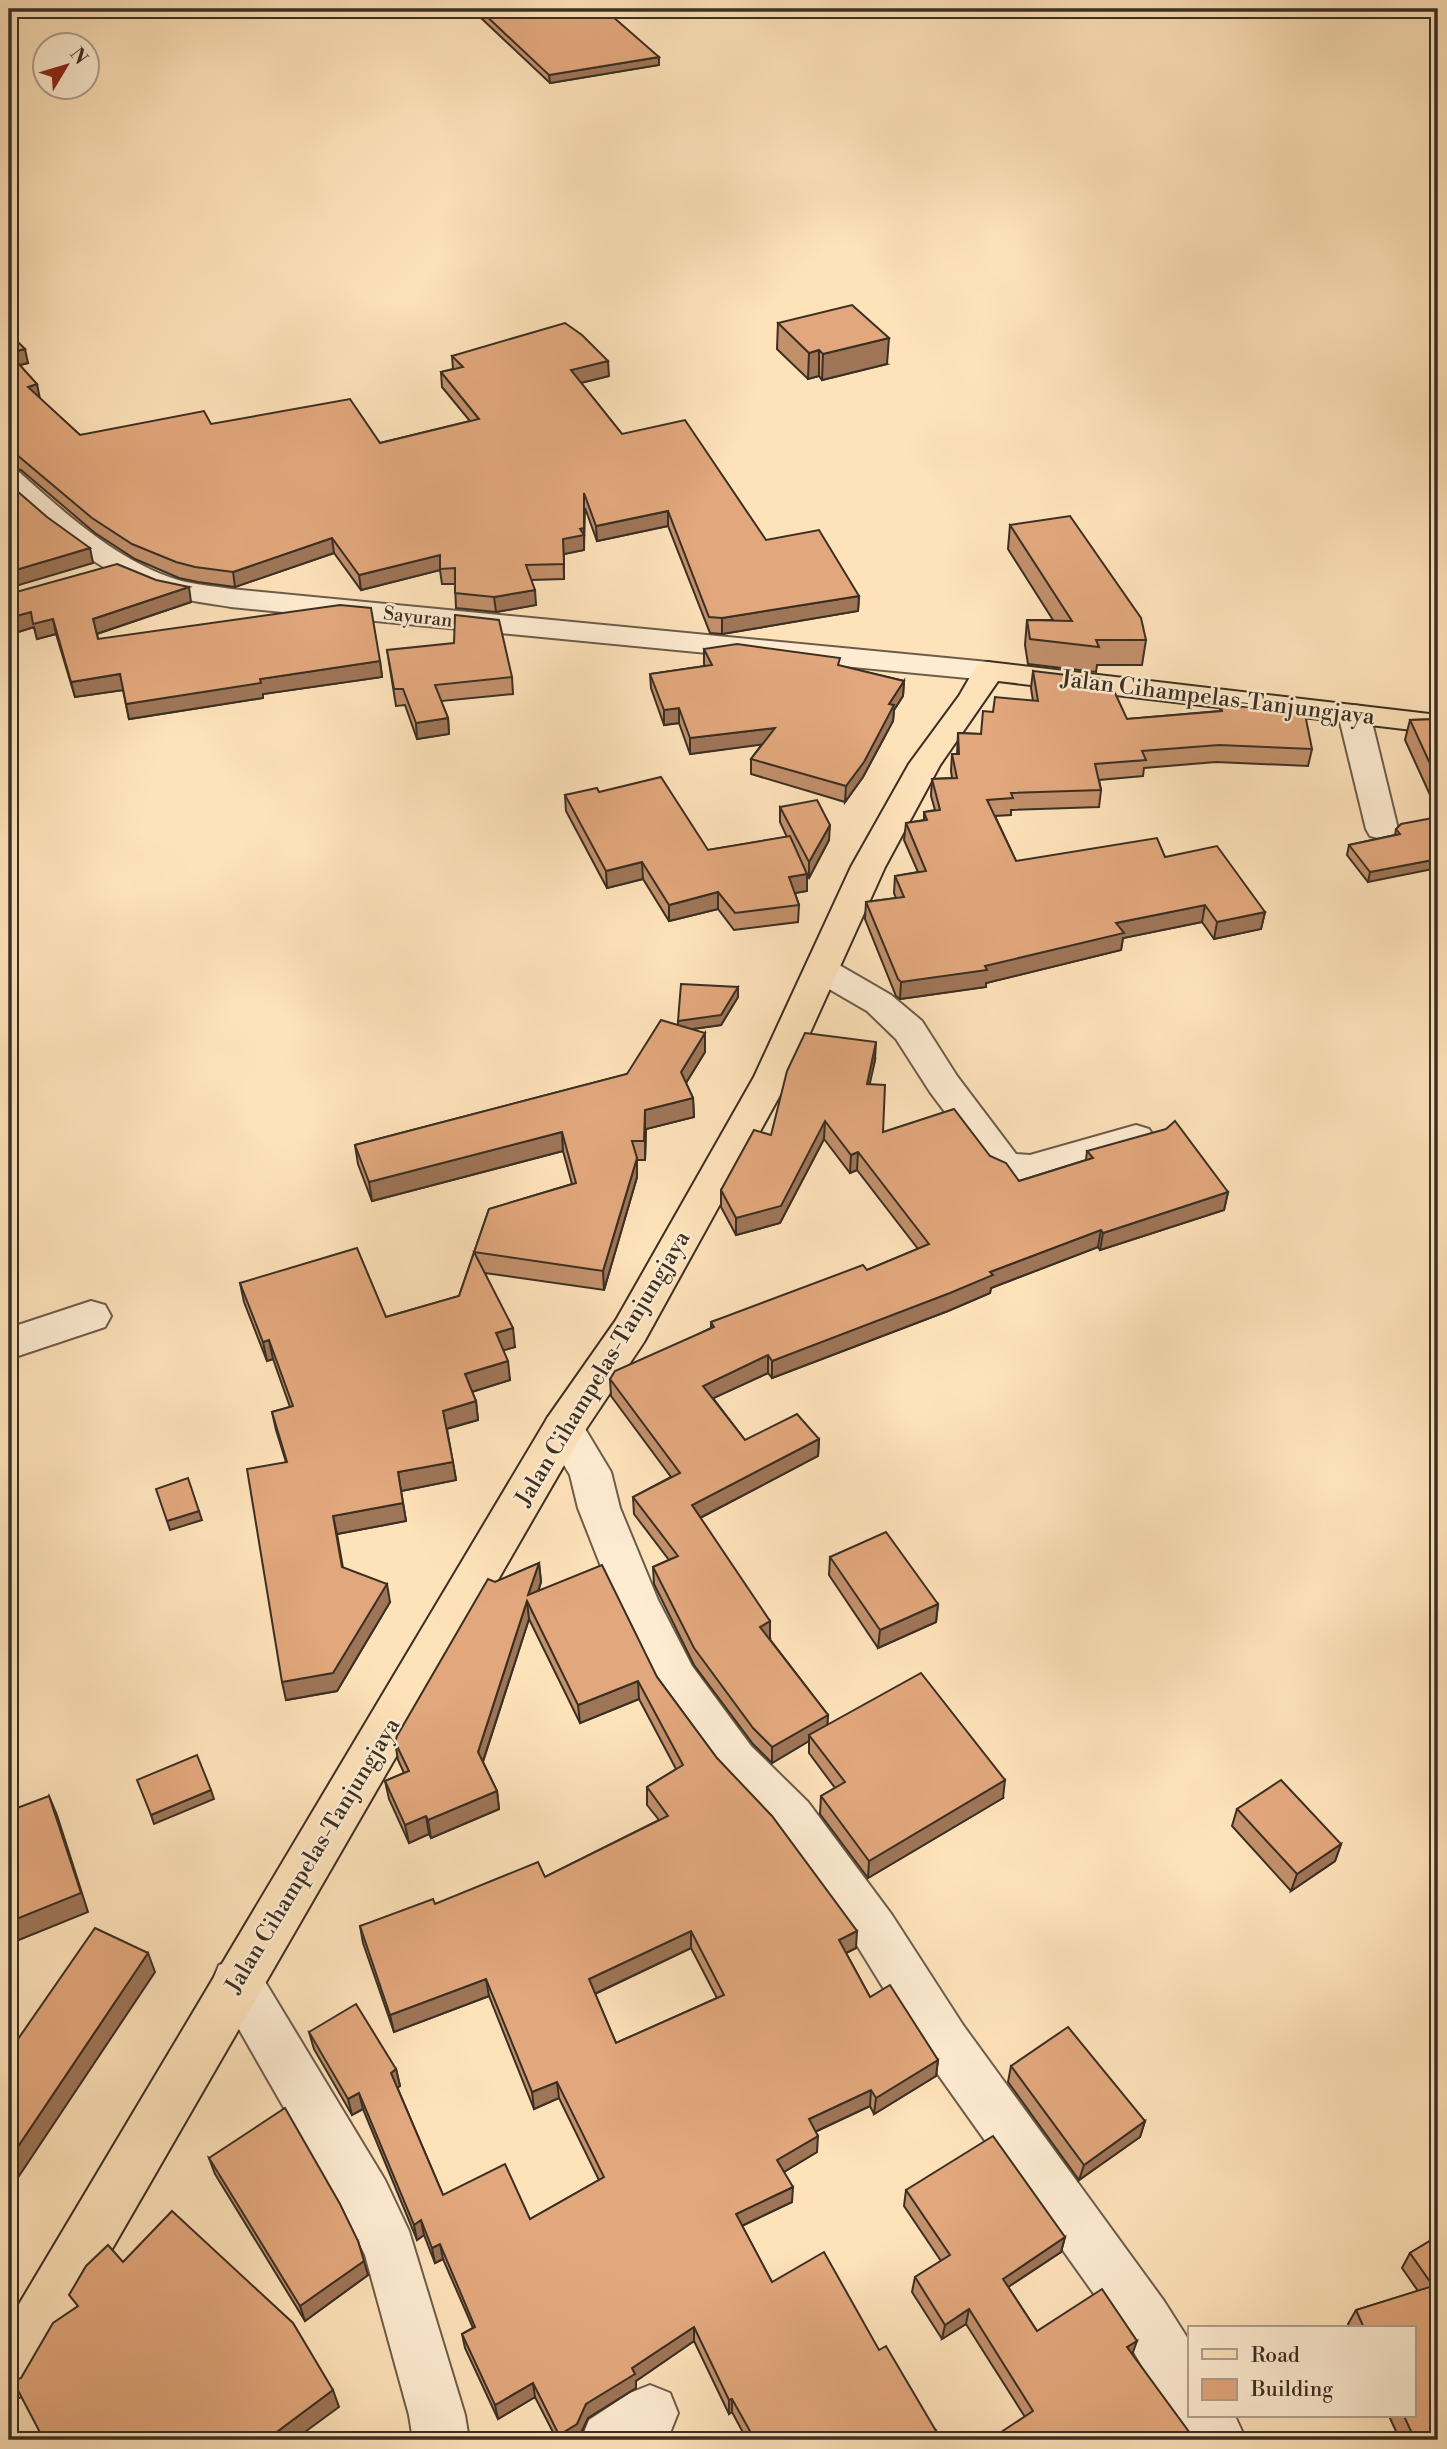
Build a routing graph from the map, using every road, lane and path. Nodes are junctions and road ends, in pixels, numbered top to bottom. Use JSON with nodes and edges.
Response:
{"nodes":[{"id":1,"x":9,"y":478,"type":"edge"},
{"id":2,"x":122,"y":566,"type":"junction"},
{"id":3,"x":84,"y":577,"type":"edge"},
{"id":4,"x":988,"y":671,"type":"junction"},
{"id":5,"x":1354,"y":714,"type":"junction"},
{"id":6,"x":1438,"y":724,"type":"edge"},
{"id":7,"x":1382,"y":829,"type":"dead end"},
{"id":8,"x":822,"y":970,"type":"junction"},
{"id":9,"x":1149,"y":1135,"type":"edge"},
{"id":10,"x":92,"y":1316,"type":"dead end"},
{"id":11,"x":9,"y":1344,"type":"edge"},
{"id":12,"x":563,"y":1429,"type":"junction"},
{"id":13,"x":237,"y":1982,"type":"junction"},
{"id":14,"x":9,"y":2373,"type":"edge"},
{"id":15,"x":1188,"y":2390,"type":"edge"},
{"id":16,"x":1204,"y":2418,"type":"edge"},
{"id":17,"x":441,"y":2440,"type":"edge"},
{"id":18,"x":1219,"y":2440,"type":"edge"}],
"edges":[{"from":1,"to":2,"type":"street","name":"Sayuran"},
{"from":2,"to":3,"type":"street"},
{"from":2,"to":4,"type":"street","name":"Sayuran"},
{"from":4,"to":5,"type":"main road","name":"Jalan Cihampelas-Tanjungjaya"},
{"from":4,"to":8,"type":"main road","name":"Jalan Cihampelas-Tanjungjaya"},
{"from":5,"to":6,"type":"main road","name":"Jalan Cihampelas-Tanjungjaya"},
{"from":5,"to":7,"type":"street"},
{"from":8,"to":9,"type":"street"},
{"from":8,"to":12,"type":"main road","name":"Jalan Cihampelas-Tanjungjaya"},
{"from":10,"to":11,"type":"street"},
{"from":12,"to":13,"type":"main road","name":"Jalan Cihampelas-Tanjungjaya"},
{"from":12,"to":15,"type":"street"},
{"from":13,"to":14,"type":"main road","name":"Jalan Cihampelas-Tanjungjaya"},
{"from":13,"to":17,"type":"street"},
{"from":16,"to":18,"type":"street"}]}
